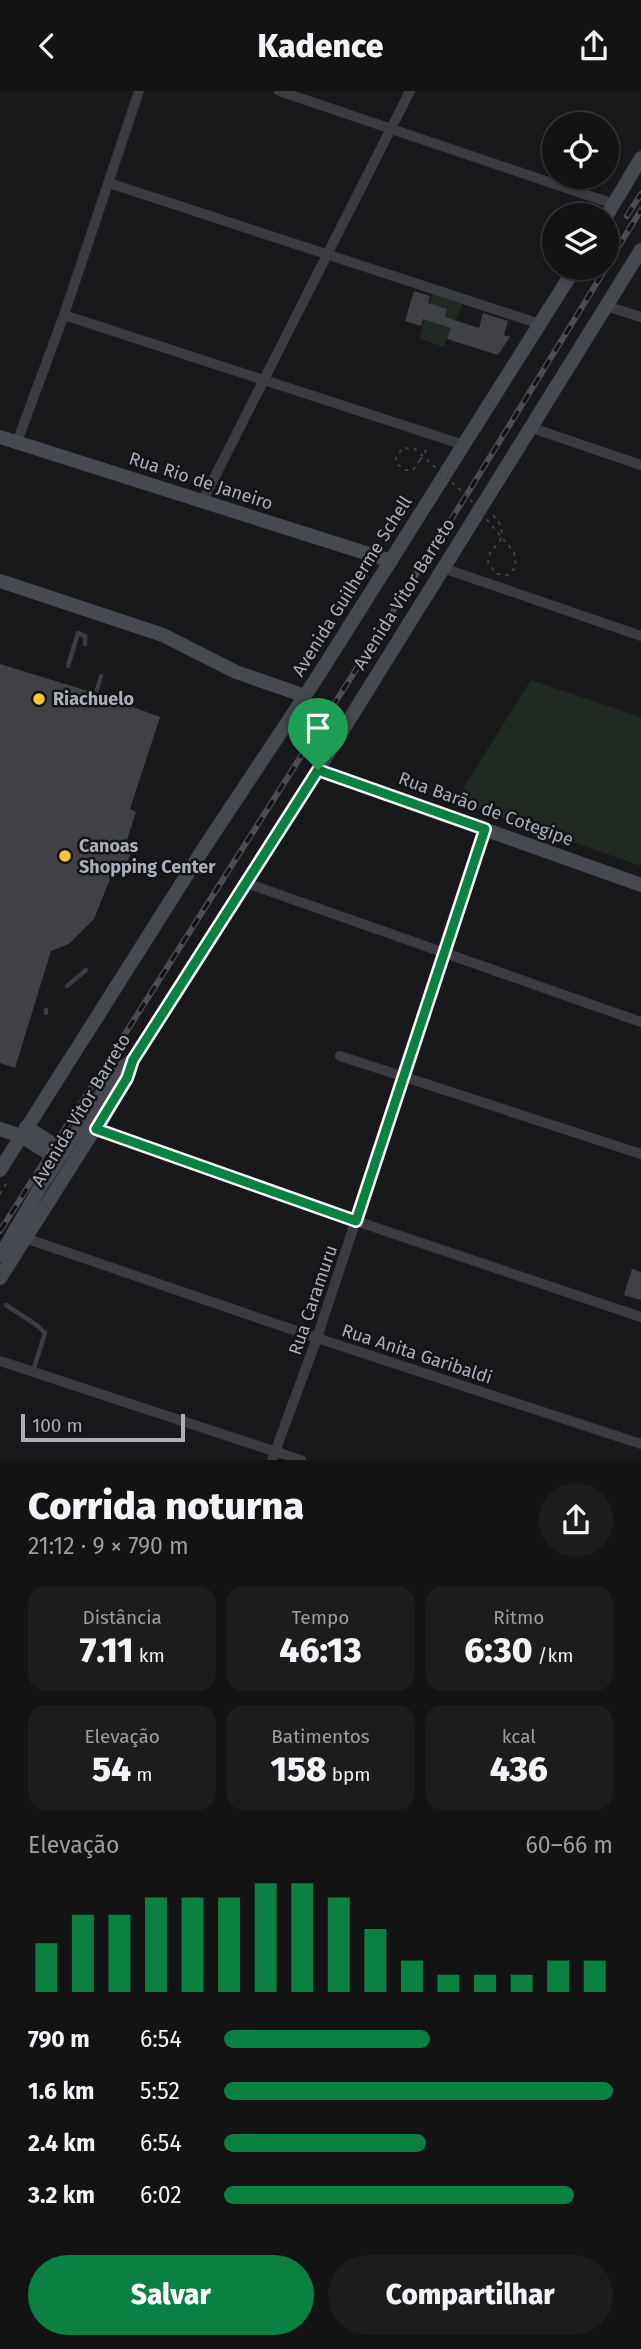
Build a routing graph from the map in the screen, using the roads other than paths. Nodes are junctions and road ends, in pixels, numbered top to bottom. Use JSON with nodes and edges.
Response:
{"nodes":[{"id":1,"x":139,"y":91,"type":"edge"},
{"id":2,"x":279,"y":91,"type":"edge"},
{"id":3,"x":410,"y":91,"type":"edge"},
{"id":4,"x":393,"y":128,"type":"junction"},
{"id":5,"x":641,"y":158,"type":"edge"},
{"id":6,"x":109,"y":183,"type":"junction"},
{"id":7,"x":591,"y":203,"type":"edge"},
{"id":8,"x":614,"y":203,"type":"edge"},
{"id":9,"x":641,"y":250,"type":"edge"},
{"id":10,"x":327,"y":254,"type":"junction"},
{"id":11,"x":568,"y":280,"type":"edge"},
{"id":12,"x":607,"y":306,"type":"junction"},
{"id":13,"x":64,"y":315,"type":"junction"},
{"id":14,"x":641,"y":317,"type":"edge"},
{"id":15,"x":541,"y":324,"type":"junction"},
{"id":16,"x":265,"y":379,"type":"junction"},
{"id":17,"x":532,"y":428,"type":"junction"},
{"id":18,"x":0,"y":437,"type":"edge"},
{"id":19,"x":17,"y":442,"type":"junction"},
{"id":20,"x":464,"y":445,"type":"junction"},
{"id":21,"x":641,"y":465,"type":"edge"},
{"id":22,"x":202,"y":502,"type":"junction"},
{"id":23,"x":391,"y":561,"type":"junction"},
{"id":24,"x":443,"y":568,"type":"junction"},
{"id":25,"x":0,"y":581,"type":"edge"},
{"id":26,"x":641,"y":636,"type":"edge"},
{"id":27,"x":85,"y":645,"type":"dead end"},
{"id":28,"x":68,"y":666,"type":"dead end"},
{"id":29,"x":101,"y":676,"type":"dead end"},
{"id":30,"x":97,"y":690,"type":"dead end"},
{"id":31,"x":305,"y":696,"type":"junction"},
{"id":32,"x":318,"y":770,"type":"junction"},
{"id":33,"x":485,"y":829,"type":"junction"},
{"id":34,"x":246,"y":883,"type":"junction"},
{"id":35,"x":641,"y":885,"type":"edge"},
{"id":36,"x":445,"y":954,"type":"junction"},
{"id":37,"x":86,"y":970,"type":"dead end"},
{"id":38,"x":67,"y":986,"type":"dead end"},
{"id":39,"x":641,"y":1022,"type":"edge"},
{"id":40,"x":340,"y":1056,"type":"dead end"},
{"id":41,"x":133,"y":1060,"type":"junction"},
{"id":42,"x":404,"y":1077,"type":"junction"},
{"id":43,"x":0,"y":1129,"type":"edge"},
{"id":44,"x":96,"y":1129,"type":"junction"},
{"id":45,"x":23,"y":1132,"type":"junction"},
{"id":46,"x":641,"y":1154,"type":"edge"},
{"id":47,"x":61,"y":1155,"type":"junction"},
{"id":48,"x":0,"y":1170,"type":"edge"},
{"id":49,"x":356,"y":1221,"type":"junction"},
{"id":50,"x":25,"y":1238,"type":"junction"},
{"id":51,"x":0,"y":1256,"type":"edge"},
{"id":52,"x":0,"y":1278,"type":"edge"},
{"id":53,"x":6,"y":1305,"type":"dead end"},
{"id":54,"x":641,"y":1317,"type":"edge"},
{"id":55,"x":317,"y":1338,"type":"junction"},
{"id":56,"x":0,"y":1361,"type":"edge"},
{"id":57,"x":33,"y":1371,"type":"junction"},
{"id":58,"x":641,"y":1444,"type":"edge"},
{"id":59,"x":273,"y":1455,"type":"edge"},
{"id":60,"x":301,"y":1460,"type":"edge"}],
"edges":[{"from":1,"to":6,"type":"street"},
{"from":2,"to":4,"type":"street"},
{"from":3,"to":4,"type":"street"},
{"from":4,"to":7,"type":"street"},
{"from":4,"to":10,"type":"street"},
{"from":5,"to":8,"type":"main road"},
{"from":6,"to":10,"type":"street"},
{"from":6,"to":13,"type":"street"},
{"from":9,"to":12,"type":"main road","name":"Avenida Vitor Barreto"},
{"from":10,"to":15,"type":"street"},
{"from":10,"to":16,"type":"street"},
{"from":11,"to":15,"type":"main road","name":"Avenida Guilherme Schell"},
{"from":12,"to":14,"type":"street"},
{"from":12,"to":17,"type":"main road","name":"Avenida Vitor Barreto"},
{"from":13,"to":16,"type":"street"},
{"from":13,"to":19,"type":"street"},
{"from":15,"to":20,"type":"main road","name":"Avenida Guilherme Schell"},
{"from":16,"to":20,"type":"street"},
{"from":16,"to":22,"type":"street"},
{"from":17,"to":21,"type":"street"},
{"from":17,"to":24,"type":"main road","name":"Avenida Vitor Barreto"},
{"from":18,"to":19,"type":"main road","name":"Rua Rio de Janeiro"},
{"from":19,"to":22,"type":"main road","name":"Rua Rio de Janeiro"},
{"from":20,"to":23,"type":"main road","name":"Avenida Guilherme Schell"},
{"from":22,"to":23,"type":"main road","name":"Rua Rio de Janeiro"},
{"from":23,"to":31,"type":"main road","name":"Avenida Guilherme Schell"},
{"from":24,"to":26,"type":"street"},
{"from":24,"to":32,"type":"main road","name":"Avenida Vitor Barreto"},
{"from":25,"to":31,"type":"main road"},
{"from":27,"to":28,"type":"lane"},
{"from":29,"to":30,"type":"lane"},
{"from":31,"to":45,"type":"main road","name":"Avenida Guilherme Schell"},
{"from":32,"to":33,"type":"main road","name":"Rua Barão de Cotegipe"},
{"from":32,"to":34,"type":"main road","name":"Avenida Vitor Barreto"},
{"from":33,"to":35,"type":"main road","name":"Rua Barão de Cotegipe"},
{"from":33,"to":36,"type":"street","name":"Rua Caramuru"},
{"from":34,"to":36,"type":"street"},
{"from":34,"to":41,"type":"main road","name":"Avenida Vitor Barreto"},
{"from":36,"to":39,"type":"street"},
{"from":36,"to":42,"type":"street","name":"Rua Caramuru"},
{"from":37,"to":38,"type":"lane"},
{"from":40,"to":42,"type":"street"},
{"from":41,"to":44,"type":"main road","name":"Avenida Vitor Barreto"},
{"from":41,"to":47,"type":"main road"},
{"from":42,"to":46,"type":"street"},
{"from":42,"to":49,"type":"street","name":"Rua Caramuru"},
{"from":43,"to":45,"type":"main road"},
{"from":44,"to":49,"type":"street"},
{"from":44,"to":50,"type":"main road","name":"Avenida Vitor Barreto"},
{"from":45,"to":47,"type":"main road"},
{"from":45,"to":48,"type":"main road","name":"Avenida Guilherme Schell"},
{"from":47,"to":51,"type":"main road"},
{"from":49,"to":54,"type":"street"},
{"from":49,"to":55,"type":"street","name":"Rua Caramuru"},
{"from":50,"to":52,"type":"main road","name":"Avenida Vitor Barreto"},
{"from":50,"to":55,"type":"street","name":"Rua Anita Garibaldi"},
{"from":53,"to":57,"type":"lane"},
{"from":55,"to":58,"type":"street","name":"Rua Anita Garibaldi"},
{"from":55,"to":59,"type":"street","name":"Rua Caramuru"},
{"from":56,"to":57,"type":"street"},
{"from":57,"to":59,"type":"street"},
{"from":59,"to":60,"type":"street"}]}
